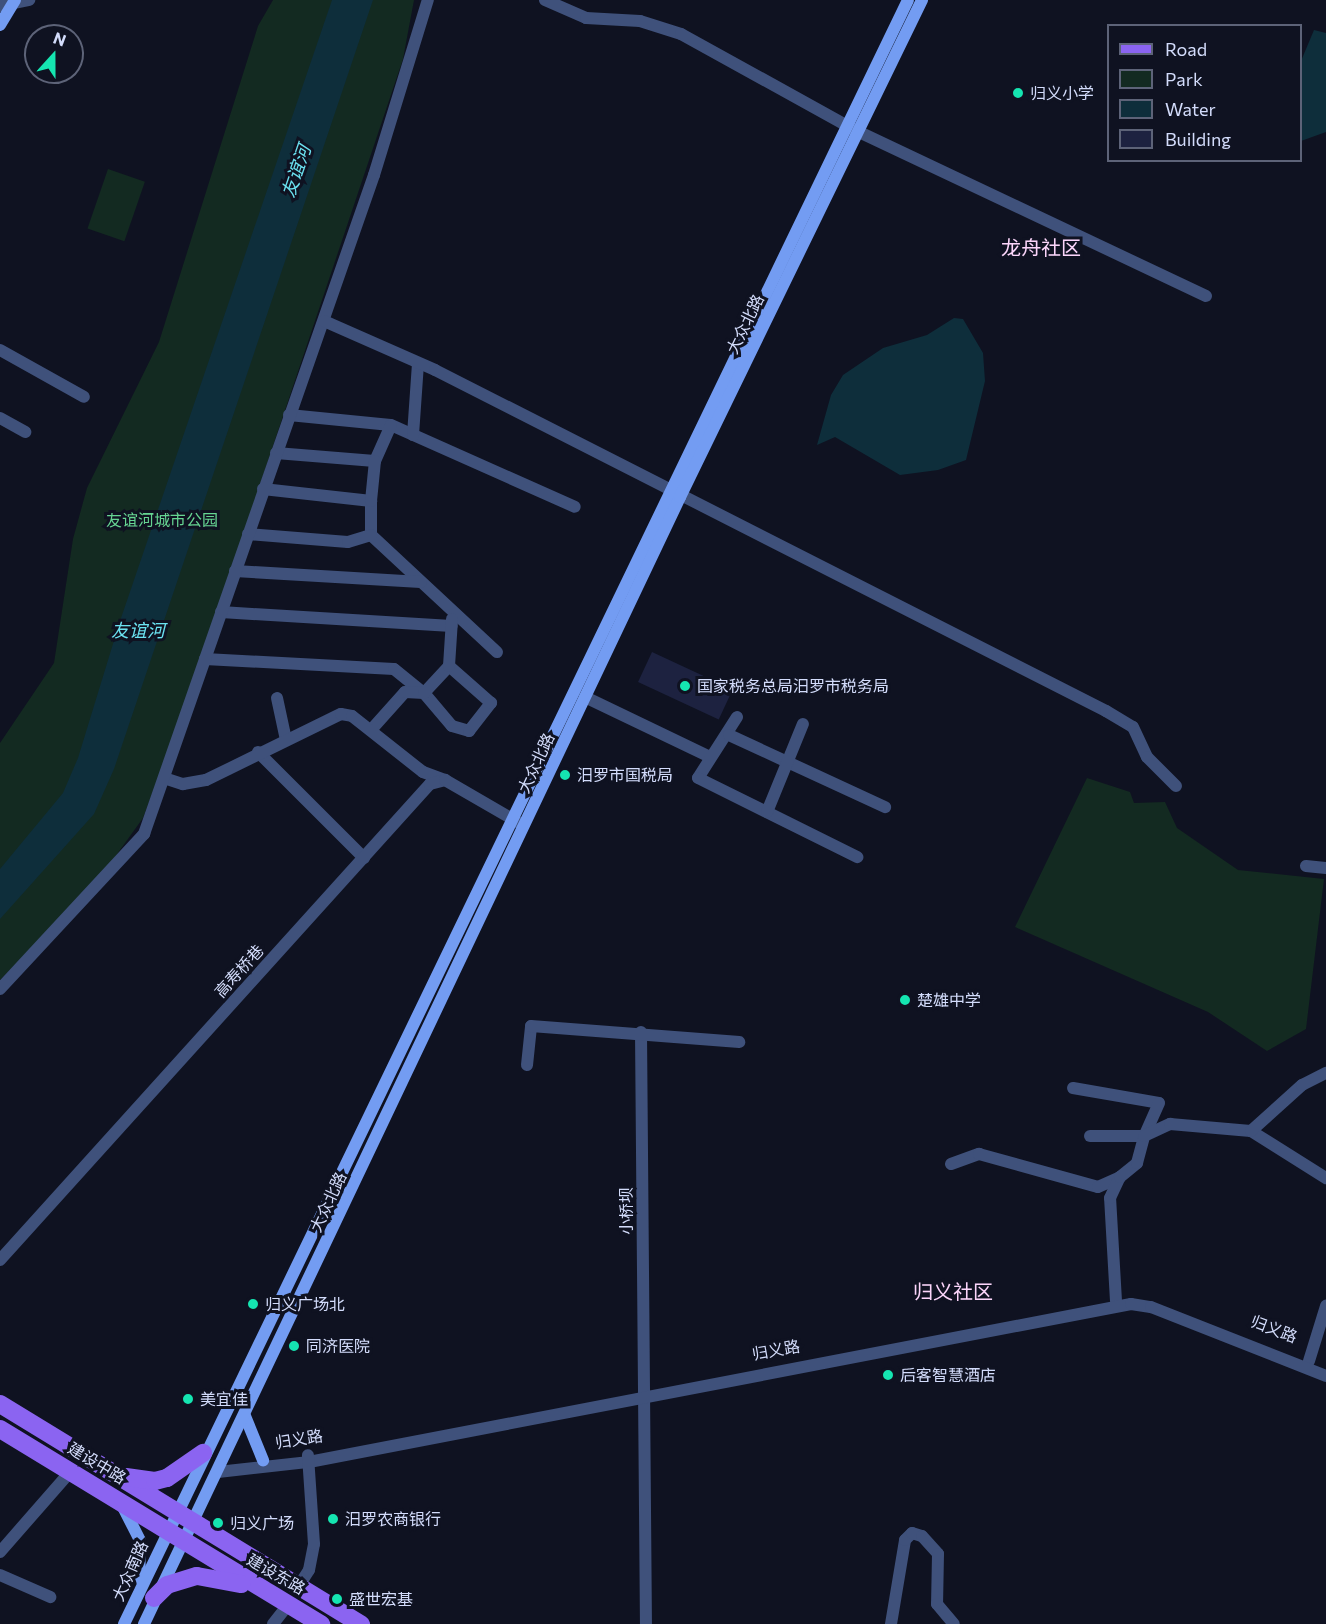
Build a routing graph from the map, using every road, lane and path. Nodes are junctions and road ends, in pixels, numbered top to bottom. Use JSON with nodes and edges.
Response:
{"nodes":[{"id":1,"x":29,"y":0,"type":"edge"},
{"id":2,"x":428,"y":0,"type":"edge"},
{"id":3,"x":545,"y":0,"type":"edge"},
{"id":4,"x":908,"y":0,"type":"edge"},
{"id":5,"x":922,"y":0,"type":"edge"},
{"id":6,"x":14,"y":2,"type":"edge"},
{"id":7,"x":0,"y":6,"type":"edge"},
{"id":8,"x":0,"y":25,"type":"edge"},
{"id":9,"x":851,"y":129,"type":"junction"},
{"id":10,"x":1206,"y":296,"type":"dead end"},
{"id":11,"x":324,"y":321,"type":"junction"},
{"id":12,"x":0,"y":350,"type":"edge"},
{"id":13,"x":418,"y":363,"type":"junction"},
{"id":14,"x":84,"y":397,"type":"dead end"},
{"id":15,"x":289,"y":415,"type":"junction"},
{"id":16,"x":0,"y":418,"type":"edge"},
{"id":17,"x":391,"y":424,"type":"junction"},
{"id":18,"x":25,"y":432,"type":"dead end"},
{"id":19,"x":413,"y":435,"type":"junction"},
{"id":20,"x":276,"y":453,"type":"junction"},
{"id":21,"x":375,"y":461,"type":"junction"},
{"id":22,"x":264,"y":489,"type":"junction"},
{"id":23,"x":675,"y":494,"type":"junction"},
{"id":24,"x":370,"y":501,"type":"junction"},
{"id":25,"x":575,"y":507,"type":"dead end"},
{"id":26,"x":248,"y":534,"type":"junction"},
{"id":27,"x":371,"y":536,"type":"junction"},
{"id":28,"x":236,"y":571,"type":"junction"},
{"id":29,"x":422,"y":582,"type":"junction"},
{"id":30,"x":221,"y":612,"type":"junction"},
{"id":31,"x":453,"y":612,"type":"junction"},
{"id":32,"x":452,"y":626,"type":"junction"},
{"id":33,"x":497,"y":652,"type":"dead end"},
{"id":34,"x":205,"y":659,"type":"junction"},
{"id":35,"x":449,"y":666,"type":"junction"},
{"id":36,"x":424,"y":693,"type":"junction"},
{"id":37,"x":585,"y":697,"type":"junction"},
{"id":38,"x":277,"y":698,"type":"dead end"},
{"id":39,"x":737,"y":717,"type":"dead end"},
{"id":40,"x":803,"y":724,"type":"dead end"},
{"id":41,"x":371,"y":730,"type":"junction"},
{"id":42,"x":729,"y":735,"type":"junction"},
{"id":43,"x":286,"y":740,"type":"junction"},
{"id":44,"x":258,"y":752,"type":"junction"},
{"id":45,"x":710,"y":757,"type":"junction"},
{"id":46,"x":787,"y":762,"type":"junction"},
{"id":47,"x":164,"y":778,"type":"junction"},
{"id":48,"x":445,"y":780,"type":"junction"},
{"id":49,"x":1176,"y":786,"type":"dead end"},
{"id":50,"x":885,"y":807,"type":"dead end"},
{"id":51,"x":767,"y":812,"type":"junction"},
{"id":52,"x":519,"y":823,"type":"junction"},
{"id":53,"x":857,"y":857,"type":"dead end"},
{"id":54,"x":364,"y":858,"type":"junction"},
{"id":55,"x":1306,"y":866,"type":"dead end"},
{"id":56,"x":1326,"y":868,"type":"edge"},
{"id":57,"x":0,"y":989,"type":"edge"},
{"id":58,"x":641,"y":1032,"type":"junction"},
{"id":59,"x":739,"y":1042,"type":"dead end"},
{"id":60,"x":527,"y":1065,"type":"dead end"},
{"id":61,"x":1325,"y":1071,"type":"edge"},
{"id":62,"x":1073,"y":1088,"type":"dead end"},
{"id":63,"x":1251,"y":1131,"type":"junction"},
{"id":64,"x":1090,"y":1136,"type":"dead end"},
{"id":65,"x":1144,"y":1136,"type":"junction"},
{"id":66,"x":951,"y":1164,"type":"dead end"},
{"id":67,"x":1120,"y":1177,"type":"junction"},
{"id":68,"x":1326,"y":1178,"type":"edge"},
{"id":69,"x":0,"y":1260,"type":"edge"},
{"id":70,"x":1116,"y":1301,"type":"junction"},
{"id":71,"x":1326,"y":1306,"type":"edge"},
{"id":72,"x":1309,"y":1361,"type":"junction"},
{"id":73,"x":1326,"y":1368,"type":"edge"},
{"id":74,"x":1326,"y":1376,"type":"edge"},
{"id":75,"x":642,"y":1395,"type":"junction"},
{"id":76,"x":0,"y":1404,"type":"edge"},
{"id":77,"x":245,"y":1416,"type":"junction"},
{"id":78,"x":0,"y":1429,"type":"edge"},
{"id":79,"x":203,"y":1453,"type":"junction"},
{"id":80,"x":308,"y":1459,"type":"junction"},
{"id":81,"x":264,"y":1460,"type":"junction"},
{"id":82,"x":220,"y":1468,"type":"junction"},
{"id":83,"x":71,"y":1471,"type":"junction"},
{"id":84,"x":119,"y":1476,"type":"junction"},
{"id":85,"x":121,"y":1502,"type":"junction"},
{"id":86,"x":175,"y":1513,"type":"junction"},
{"id":87,"x":191,"y":1524,"type":"junction"},
{"id":88,"x":166,"y":1531,"type":"junction"},
{"id":89,"x":182,"y":1542,"type":"junction"},
{"id":90,"x":0,"y":1552,"type":"edge"},
{"id":91,"x":0,"y":1575,"type":"edge"},
{"id":92,"x":298,"y":1587,"type":"junction"},
{"id":93,"x":257,"y":1588,"type":"junction"},
{"id":94,"x":146,"y":1595,"type":"junction"},
{"id":95,"x":50,"y":1597,"type":"dead end"},
{"id":96,"x":288,"y":1605,"type":"junction"},
{"id":97,"x":124,"y":1624,"type":"edge"},
{"id":98,"x":144,"y":1624,"type":"edge"},
{"id":99,"x":273,"y":1624,"type":"edge"},
{"id":100,"x":321,"y":1624,"type":"edge"},
{"id":101,"x":361,"y":1624,"type":"edge"},
{"id":102,"x":646,"y":1624,"type":"edge"},
{"id":103,"x":891,"y":1624,"type":"edge"},
{"id":104,"x":954,"y":1624,"type":"edge"}],
"edges":[{"from":1,"to":6,"type":"street"},
{"from":2,"to":11,"type":"street"},
{"from":3,"to":9,"type":"street"},
{"from":4,"to":9,"type":"main road","name":"大众北路"},
{"from":5,"to":9,"type":"main road","name":"大众北路"},
{"from":6,"to":7,"type":"street"},
{"from":6,"to":8,"type":"main road"},
{"from":9,"to":10,"type":"street"},
{"from":9,"to":23,"type":"main road","name":"大众北路"},
{"from":11,"to":13,"type":"street"},
{"from":11,"to":15,"type":"street"},
{"from":12,"to":14,"type":"street"},
{"from":13,"to":19,"type":"street"},
{"from":13,"to":23,"type":"street"},
{"from":15,"to":17,"type":"street"},
{"from":15,"to":20,"type":"street"},
{"from":16,"to":18,"type":"street"},
{"from":17,"to":19,"type":"street"},
{"from":17,"to":21,"type":"street"},
{"from":19,"to":25,"type":"street"},
{"from":20,"to":21,"type":"street"},
{"from":20,"to":22,"type":"street"},
{"from":21,"to":24,"type":"street"},
{"from":22,"to":24,"type":"street"},
{"from":22,"to":26,"type":"street"},
{"from":23,"to":37,"type":"main road","name":"大众北路"},
{"from":23,"to":49,"type":"street"},
{"from":23,"to":52,"type":"main road","name":"大众北路"},
{"from":24,"to":27,"type":"street"},
{"from":26,"to":27,"type":"street"},
{"from":26,"to":28,"type":"street"},
{"from":27,"to":29,"type":"street"},
{"from":28,"to":29,"type":"street"},
{"from":28,"to":30,"type":"street"},
{"from":29,"to":31,"type":"street"},
{"from":30,"to":32,"type":"street"},
{"from":30,"to":34,"type":"street"},
{"from":31,"to":32,"type":"street"},
{"from":31,"to":33,"type":"street"},
{"from":32,"to":35,"type":"street"},
{"from":34,"to":36,"type":"street"},
{"from":34,"to":47,"type":"street"},
{"from":35,"to":36,"type":"street"},
{"from":35,"to":36,"type":"street"},
{"from":36,"to":41,"type":"street"},
{"from":37,"to":45,"type":"street"},
{"from":37,"to":52,"type":"main road","name":"大众北路"},
{"from":38,"to":43,"type":"street"},
{"from":39,"to":42,"type":"street"},
{"from":40,"to":46,"type":"street"},
{"from":41,"to":43,"type":"street"},
{"from":41,"to":48,"type":"street"},
{"from":42,"to":45,"type":"street"},
{"from":42,"to":46,"type":"street"},
{"from":43,"to":44,"type":"street"},
{"from":44,"to":47,"type":"street"},
{"from":44,"to":54,"type":"street"},
{"from":45,"to":51,"type":"street"},
{"from":46,"to":50,"type":"street"},
{"from":46,"to":51,"type":"street"},
{"from":47,"to":57,"type":"street"},
{"from":48,"to":52,"type":"street"},
{"from":48,"to":54,"type":"street","name":"高寿桥巷"},
{"from":51,"to":53,"type":"street"},
{"from":52,"to":77,"type":"main road","name":"大众北路"},
{"from":52,"to":79,"type":"main road","name":"大众北路"},
{"from":54,"to":69,"type":"street","name":"高寿桥巷"},
{"from":55,"to":56,"type":"street"},
{"from":58,"to":59,"type":"street"},
{"from":58,"to":60,"type":"street"},
{"from":58,"to":75,"type":"street","name":"小桥坝"},
{"from":61,"to":63,"type":"street"},
{"from":62,"to":65,"type":"street"},
{"from":63,"to":65,"type":"street"},
{"from":63,"to":68,"type":"street"},
{"from":64,"to":65,"type":"street"},
{"from":65,"to":67,"type":"street"},
{"from":66,"to":67,"type":"street"},
{"from":67,"to":70,"type":"street"},
{"from":70,"to":72,"type":"street","name":"归义路"},
{"from":70,"to":75,"type":"street","name":"归义路"},
{"from":71,"to":72,"type":"street"},
{"from":72,"to":73,"type":"street","name":"归义路"},
{"from":74,"to":75,"type":"street"},
{"from":75,"to":80,"type":"street"},
{"from":75,"to":102,"type":"street","name":"小桥坝"},
{"from":76,"to":84,"type":"main road","name":"建设中路"},
{"from":77,"to":81,"type":"main road"},
{"from":77,"to":82,"type":"main road","name":"大众北路"},
{"from":78,"to":83,"type":"main road","name":"建设中路"},
{"from":79,"to":84,"type":"main road"},
{"from":79,"to":86,"type":"main road","name":"大众北路"},
{"from":80,"to":81,"type":"street","name":"归义路"},
{"from":80,"to":82,"type":"street"},
{"from":80,"to":92,"type":"street"},
{"from":81,"to":82,"type":"street","name":"归义路"},
{"from":82,"to":87,"type":"main road","name":"大众北路"},
{"from":83,"to":85,"type":"main road","name":"建设中路"},
{"from":83,"to":90,"type":"street"},
{"from":84,"to":86,"type":"main road","name":"建设中路"},
{"from":85,"to":88,"type":"main road","name":"建设中路"},
{"from":85,"to":94,"type":"main road"},
{"from":86,"to":87,"type":"main road","name":"建设中路"},
{"from":86,"to":88,"type":"main road","name":"大众北路"},
{"from":87,"to":89,"type":"main road","name":"大众北路"},
{"from":87,"to":92,"type":"main road","name":"建设东路"},
{"from":88,"to":89,"type":"main road","name":"建设中路"},
{"from":88,"to":94,"type":"main road","name":"大众南路"},
{"from":89,"to":93,"type":"main road","name":"建设东路"},
{"from":89,"to":94,"type":"main road","name":"大众南路"},
{"from":91,"to":95,"type":"street"},
{"from":92,"to":101,"type":"main road","name":"建设东路"},
{"from":93,"to":94,"type":"main road"},
{"from":93,"to":96,"type":"main road","name":"建设东路"},
{"from":94,"to":97,"type":"main road","name":"大众南路"},
{"from":94,"to":98,"type":"main road","name":"大众南路"},
{"from":96,"to":99,"type":"street"},
{"from":96,"to":100,"type":"main road","name":"建设东路"},
{"from":103,"to":104,"type":"street"}]}
